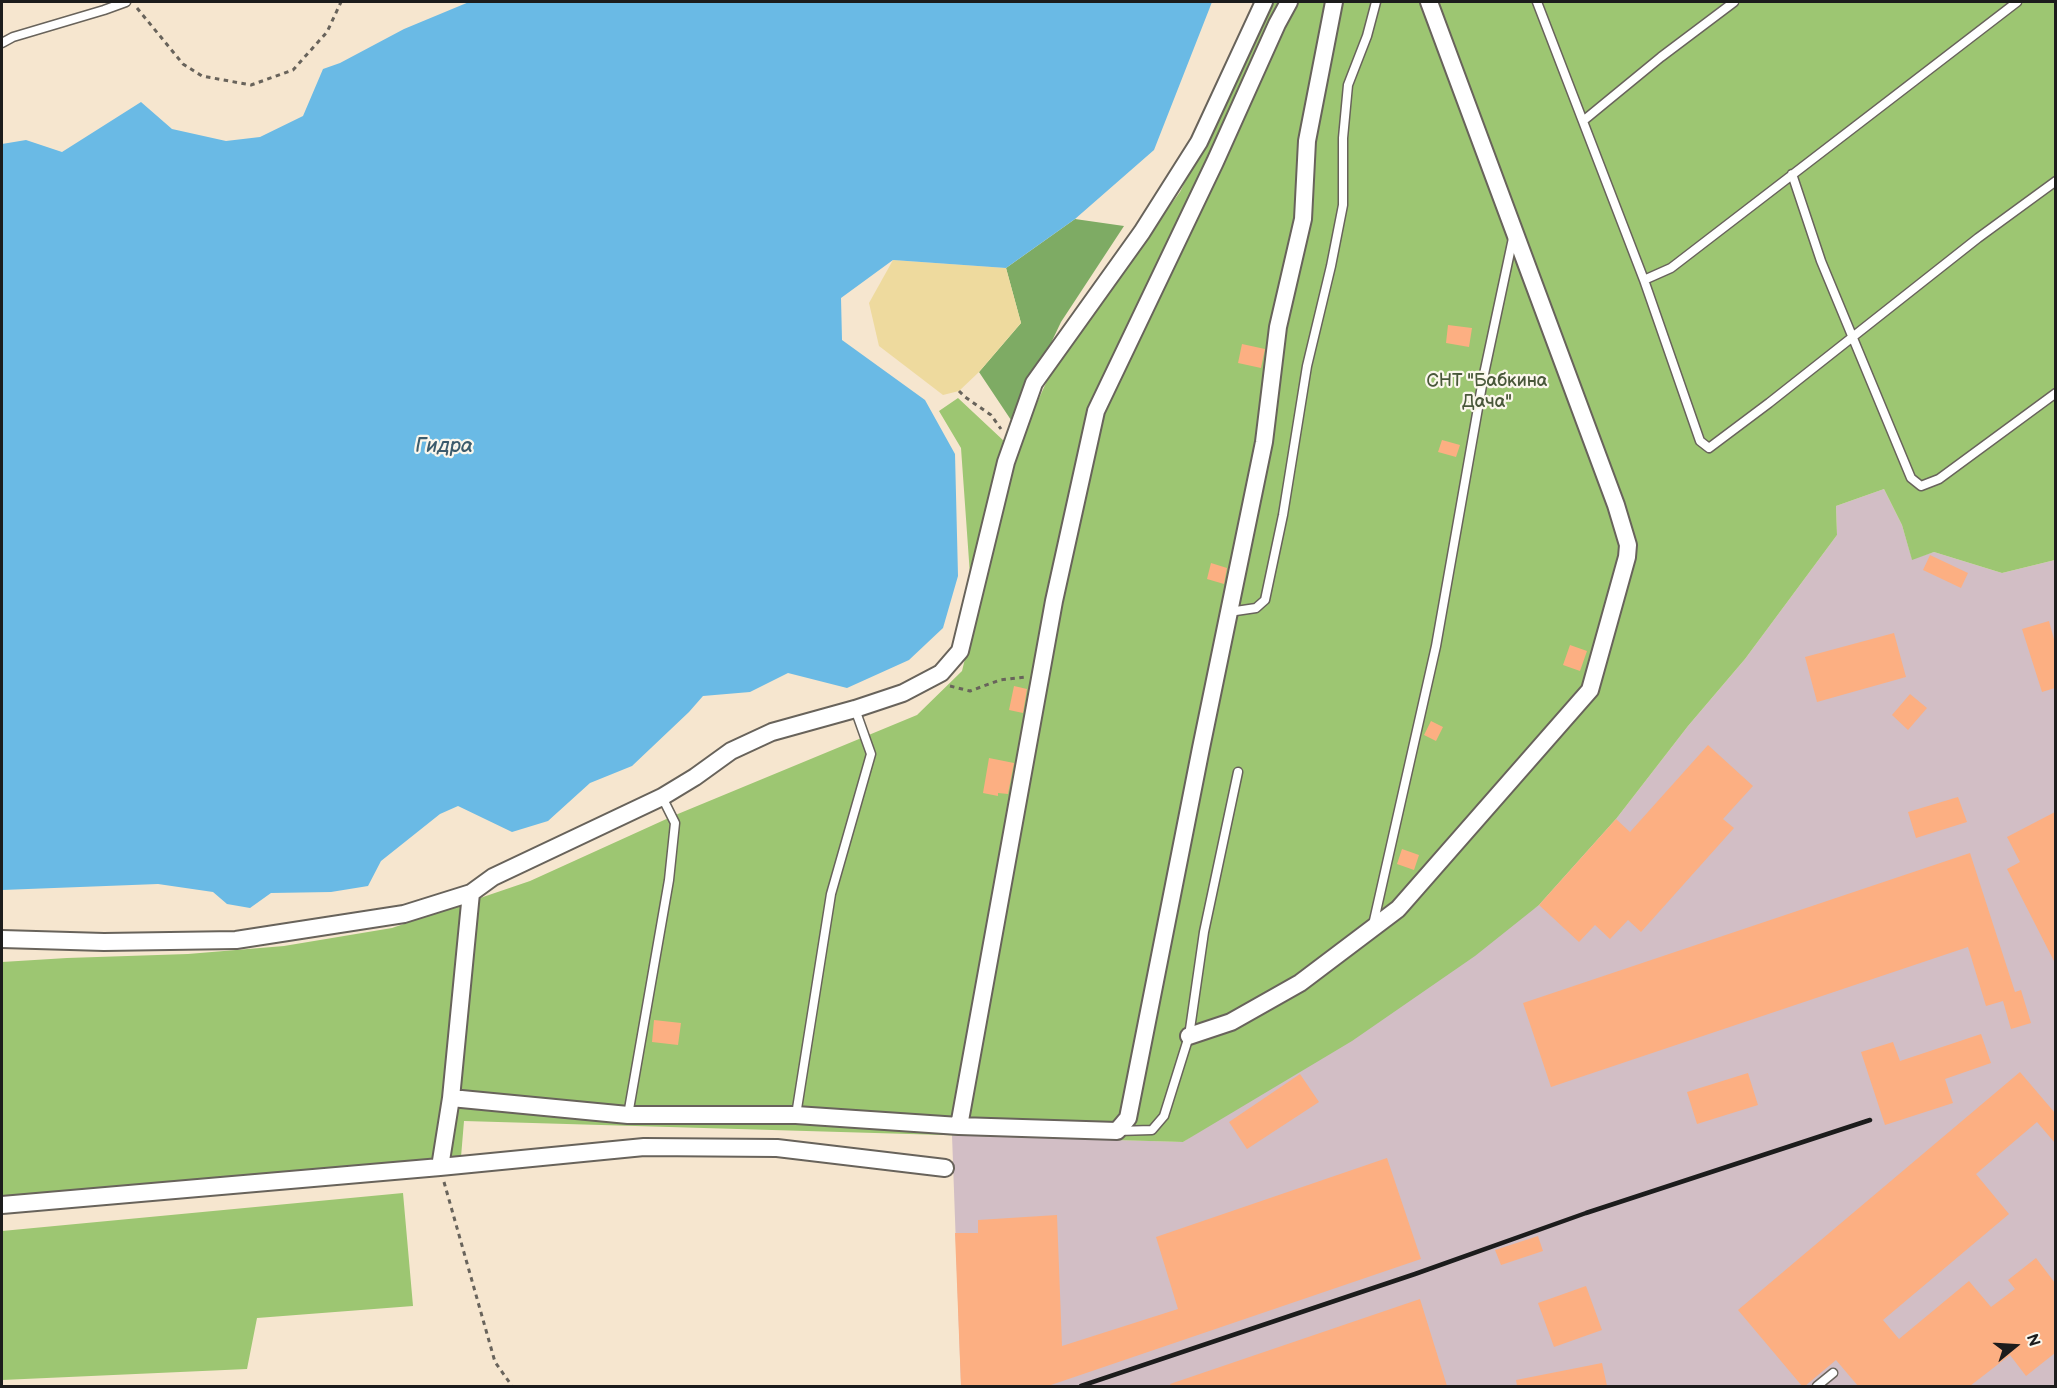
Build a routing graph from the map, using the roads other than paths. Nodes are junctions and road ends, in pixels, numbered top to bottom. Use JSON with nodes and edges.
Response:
{"nodes":[{"id":1,"x":126,"y":2,"type":"edge"},
{"id":2,"x":1264,"y":2,"type":"edge"},
{"id":3,"x":1289,"y":2,"type":"edge"},
{"id":4,"x":1334,"y":2,"type":"edge"},
{"id":5,"x":1376,"y":2,"type":"edge"},
{"id":6,"x":1429,"y":2,"type":"edge"},
{"id":7,"x":1537,"y":2,"type":"edge"},
{"id":8,"x":1734,"y":2,"type":"edge"},
{"id":9,"x":2017,"y":2,"type":"edge"},
{"id":10,"x":2,"y":44,"type":"edge"},
{"id":11,"x":1583,"y":121,"type":"junction"},
{"id":12,"x":1792,"y":174,"type":"junction"},
{"id":13,"x":2055,"y":181,"type":"edge"},
{"id":14,"x":1515,"y":232,"type":"junction"},
{"id":15,"x":1644,"y":280,"type":"junction"},
{"id":16,"x":1853,"y":337,"type":"junction"},
{"id":17,"x":2055,"y":393,"type":"edge"},
{"id":18,"x":1229,"y":612,"type":"junction"},
{"id":19,"x":855,"y":709,"type":"junction"},
{"id":20,"x":1238,"y":772,"type":"dead end"},
{"id":21,"x":662,"y":797,"type":"junction"},
{"id":22,"x":471,"y":893,"type":"junction"},
{"id":23,"x":1373,"y":928,"type":"junction"},
{"id":24,"x":2,"y":939,"type":"edge"},
{"id":25,"x":1189,"y":1036,"type":"junction"},
{"id":26,"x":452,"y":1098,"type":"junction"},
{"id":27,"x":628,"y":1115,"type":"junction"},
{"id":28,"x":796,"y":1115,"type":"junction"},
{"id":29,"x":959,"y":1126,"type":"junction"},
{"id":30,"x":1117,"y":1131,"type":"junction"},
{"id":31,"x":440,"y":1167,"type":"junction"},
{"id":32,"x":945,"y":1168,"type":"dead end"},
{"id":33,"x":2,"y":1205,"type":"edge"},
{"id":34,"x":1833,"y":1373,"type":"dead end"},
{"id":35,"x":1817,"y":1386,"type":"edge"}],
"edges":[{"from":1,"to":10,"type":"lane"},
{"from":2,"to":19,"type":"street"},
{"from":3,"to":29,"type":"street"},
{"from":4,"to":18,"type":"street"},
{"from":5,"to":18,"type":"lane"},
{"from":6,"to":14,"type":"street"},
{"from":7,"to":11,"type":"lane"},
{"from":8,"to":11,"type":"lane"},
{"from":9,"to":12,"type":"lane"},
{"from":11,"to":15,"type":"lane"},
{"from":12,"to":15,"type":"lane"},
{"from":12,"to":16,"type":"lane"},
{"from":13,"to":16,"type":"lane"},
{"from":14,"to":23,"type":"lane"},
{"from":14,"to":23,"type":"street"},
{"from":15,"to":16,"type":"lane"},
{"from":16,"to":17,"type":"lane"},
{"from":18,"to":30,"type":"street"},
{"from":19,"to":21,"type":"street"},
{"from":19,"to":28,"type":"lane"},
{"from":20,"to":25,"type":"lane"},
{"from":21,"to":22,"type":"street"},
{"from":21,"to":27,"type":"lane"},
{"from":22,"to":24,"type":"street"},
{"from":22,"to":26,"type":"street"},
{"from":23,"to":25,"type":"street"},
{"from":25,"to":30,"type":"lane"},
{"from":26,"to":27,"type":"street"},
{"from":26,"to":31,"type":"street"},
{"from":27,"to":28,"type":"street"},
{"from":28,"to":29,"type":"street"},
{"from":29,"to":30,"type":"street"},
{"from":31,"to":32,"type":"street"},
{"from":31,"to":33,"type":"street"},
{"from":34,"to":35,"type":"lane"}]}
